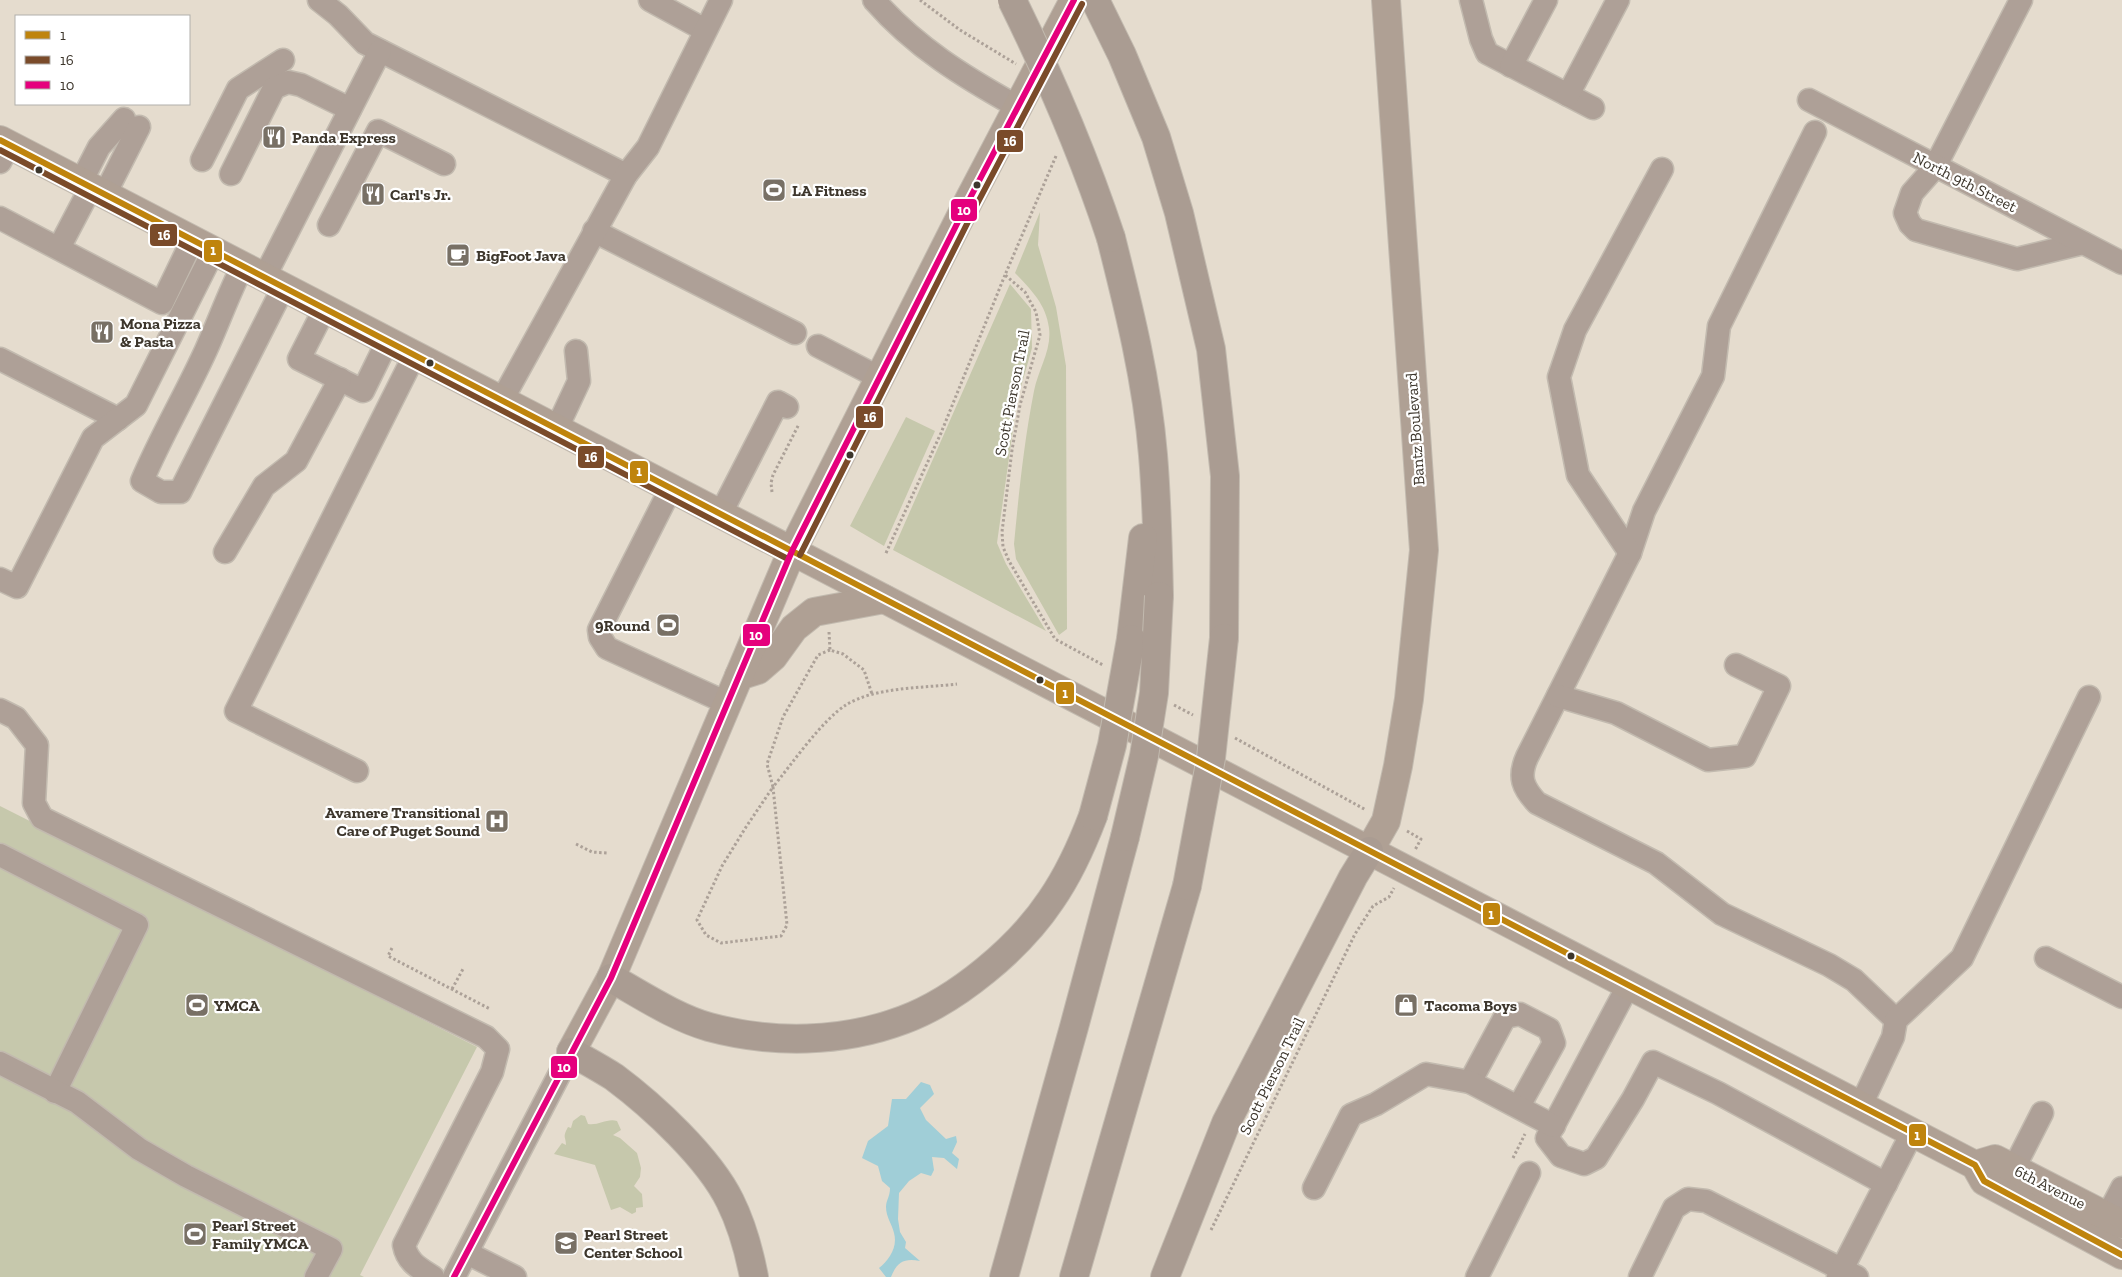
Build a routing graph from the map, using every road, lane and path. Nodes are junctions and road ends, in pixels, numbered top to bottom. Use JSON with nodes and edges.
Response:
{"nodes":[{"id":1,"x":319,"y":0,"type":"edge"},
{"id":2,"x":650,"y":0,"type":"edge"},
{"id":3,"x":721,"y":0,"type":"edge"},
{"id":4,"x":874,"y":0,"type":"edge"},
{"id":5,"x":920,"y":0,"type":"edge"},
{"id":6,"x":1012,"y":0,"type":"edge"},
{"id":7,"x":1074,"y":0,"type":"edge"},
{"id":8,"x":1095,"y":0,"type":"edge"},
{"id":9,"x":1386,"y":0,"type":"edge"},
{"id":10,"x":1471,"y":0,"type":"edge"},
{"id":11,"x":1546,"y":0,"type":"edge"},
{"id":12,"x":1618,"y":0,"type":"edge"},
{"id":13,"x":2020,"y":0,"type":"edge"},
{"id":14,"x":705,"y":30,"type":"junction"},
{"id":15,"x":380,"y":51,"type":"junction"},
{"id":16,"x":1002,"y":55,"type":"dead end"},
{"id":17,"x":284,"y":60,"type":"dead end"},
{"id":18,"x":1511,"y":66,"type":"junction"},
{"id":19,"x":1568,"y":95,"type":"junction"},
{"id":20,"x":1808,"y":100,"type":"dead end"},
{"id":21,"x":1018,"y":107,"type":"junction"},
{"id":22,"x":1593,"y":108,"type":"dead end"},
{"id":23,"x":350,"y":109,"type":"junction"},
{"id":24,"x":131,"y":123,"type":"dead end"},
{"id":25,"x":1815,"y":132,"type":"dead end"},
{"id":26,"x":3,"y":149,"type":"edge"},
{"id":27,"x":1058,"y":150,"type":"dead end"},
{"id":28,"x":444,"y":164,"type":"dead end"},
{"id":29,"x":1935,"y":167,"type":"junction"},
{"id":30,"x":1662,"y":170,"type":"dead end"},
{"id":31,"x":626,"y":175,"type":"junction"},
{"id":32,"x":92,"y":187,"type":"junction"},
{"id":33,"x":0,"y":218,"type":"edge"},
{"id":34,"x":329,"y":225,"type":"dead end"},
{"id":35,"x":594,"y":231,"type":"junction"},
{"id":36,"x":2083,"y":243,"type":"junction"},
{"id":37,"x":204,"y":245,"type":"junction"},
{"id":38,"x":59,"y":248,"type":"junction"},
{"id":39,"x":2122,"y":263,"type":"edge"},
{"id":40,"x":264,"y":276,"type":"junction"},
{"id":41,"x":1005,"y":276,"type":"junction"},
{"id":42,"x":325,"y":308,"type":"junction"},
{"id":43,"x":795,"y":333,"type":"dead end"},
{"id":44,"x":388,"y":340,"type":"junction"},
{"id":45,"x":818,"y":346,"type":"dead end"},
{"id":46,"x":576,"y":351,"type":"dead end"},
{"id":47,"x":415,"y":354,"type":"junction"},
{"id":48,"x":0,"y":359,"type":"edge"},
{"id":49,"x":880,"y":378,"type":"junction"},
{"id":50,"x":340,"y":380,"type":"junction"},
{"id":51,"x":502,"y":400,"type":"junction"},
{"id":52,"x":787,"y":407,"type":"joint"},
{"id":53,"x":118,"y":419,"type":"junction"},
{"id":54,"x":557,"y":428,"type":"junction"},
{"id":55,"x":1153,"y":454,"type":"junction"},
{"id":56,"x":671,"y":488,"type":"junction"},
{"id":57,"x":772,"y":492,"type":"dead end"},
{"id":58,"x":721,"y":513,"type":"junction"},
{"id":59,"x":792,"y":550,"type":"junction"},
{"id":60,"x":226,"y":552,"type":"dead end"},
{"id":61,"x":1630,"y":552,"type":"junction"},
{"id":62,"x":886,"y":553,"type":"dead end"},
{"id":63,"x":0,"y":579,"type":"edge"},
{"id":64,"x":884,"y":599,"type":"junction"},
{"id":65,"x":828,"y":623,"type":"dead end"},
{"id":66,"x":1056,"y":639,"type":"dead end"},
{"id":67,"x":830,"y":650,"type":"junction"},
{"id":68,"x":1736,"y":666,"type":"dead end"},
{"id":69,"x":739,"y":676,"type":"junction"},
{"id":70,"x":957,"y":684,"type":"dead end"},
{"id":71,"x":872,"y":694,"type":"junction"},
{"id":72,"x":1558,"y":696,"type":"junction"},
{"id":73,"x":2089,"y":697,"type":"dead end"},
{"id":74,"x":727,"y":703,"type":"junction"},
{"id":75,"x":0,"y":710,"type":"edge"},
{"id":76,"x":357,"y":771,"type":"dead end"},
{"id":77,"x":773,"y":787,"type":"junction"},
{"id":78,"x":576,"y":844,"type":"dead end"},
{"id":79,"x":1369,"y":851,"type":"junction"},
{"id":80,"x":607,"y":853,"type":"dead end"},
{"id":81,"x":0,"y":855,"type":"edge"},
{"id":82,"x":1390,"y":897,"type":"dead end"},
{"id":83,"x":392,"y":948,"type":"dead end"},
{"id":84,"x":2046,"y":958,"type":"dead end"},
{"id":85,"x":463,"y":969,"type":"dead end"},
{"id":86,"x":611,"y":978,"type":"junction"},
{"id":87,"x":1629,"y":984,"type":"junction"},
{"id":88,"x":452,"y":989,"type":"junction"},
{"id":89,"x":2122,"y":997,"type":"edge"},
{"id":90,"x":490,"y":1009,"type":"dead end"},
{"id":91,"x":1896,"y":1020,"type":"junction"},
{"id":92,"x":571,"y":1052,"type":"junction"},
{"id":93,"x":0,"y":1063,"type":"edge"},
{"id":94,"x":1534,"y":1081,"type":"junction"},
{"id":95,"x":1470,"y":1082,"type":"junction"},
{"id":96,"x":56,"y":1092,"type":"junction"},
{"id":97,"x":1568,"y":1100,"type":"junction"},
{"id":98,"x":1861,"y":1105,"type":"junction"},
{"id":99,"x":1519,"y":1106,"type":"junction"},
{"id":100,"x":2042,"y":1113,"type":"dead end"},
{"id":101,"x":1551,"y":1132,"type":"junction"},
{"id":102,"x":1912,"y":1133,"type":"junction"},
{"id":103,"x":1976,"y":1165,"type":"junction"},
{"id":104,"x":2014,"y":1168,"type":"junction"},
{"id":105,"x":1529,"y":1174,"type":"joint"},
{"id":106,"x":1886,"y":1184,"type":"junction"},
{"id":107,"x":1314,"y":1188,"type":"dead end"},
{"id":108,"x":2122,"y":1188,"type":"edge"},
{"id":109,"x":2114,"y":1220,"type":"edge"},
{"id":110,"x":1207,"y":1238,"type":"dead end"},
{"id":111,"x":2094,"y":1240,"type":"junction"},
{"id":112,"x":467,"y":1253,"type":"junction"},
{"id":113,"x":2122,"y":1255,"type":"edge"},
{"id":114,"x":1845,"y":1275,"type":"edge"},
{"id":115,"x":316,"y":1277,"type":"edge"},
{"id":116,"x":433,"y":1277,"type":"edge"},
{"id":117,"x":454,"y":1277,"type":"edge"},
{"id":118,"x":515,"y":1277,"type":"edge"},
{"id":119,"x":754,"y":1277,"type":"edge"},
{"id":120,"x":1004,"y":1277,"type":"edge"},
{"id":121,"x":1074,"y":1277,"type":"edge"},
{"id":122,"x":1165,"y":1277,"type":"edge"},
{"id":123,"x":1477,"y":1277,"type":"edge"},
{"id":124,"x":1640,"y":1277,"type":"edge"}],
"edges":[{"from":1,"to":15,"type":"street"},
{"from":2,"to":14,"type":"street"},
{"from":3,"to":14,"type":"street"},
{"from":4,"to":21,"type":"street"},
{"from":5,"to":16,"type":"path"},
{"from":6,"to":55,"type":"highway","bridge":true},
{"from":7,"to":21,"type":"main road"},
{"from":8,"to":121,"type":"highway","bridge":true},
{"from":9,"to":79,"type":"main road","name":"Bantz Boulevard"},
{"from":10,"to":18,"type":"street"},
{"from":11,"to":18,"type":"street"},
{"from":12,"to":19,"type":"street"},
{"from":13,"to":29,"type":"street"},
{"from":14,"to":31,"type":"street"},
{"from":15,"to":23,"type":"street"},
{"from":15,"to":31,"type":"street"},
{"from":17,"to":23,"type":"street"},
{"from":18,"to":19,"type":"street"},
{"from":19,"to":22,"type":"street"},
{"from":20,"to":29,"type":"street","name":"North 9th Street"},
{"from":21,"to":49,"type":"main road"},
{"from":23,"to":40,"type":"street"},
{"from":24,"to":32,"type":"street"},
{"from":25,"to":61,"type":"street"},
{"from":26,"to":32,"type":"main road","name":"6th Avenue"},
{"from":27,"to":41,"type":"path"},
{"from":28,"to":34,"type":"street"},
{"from":29,"to":36,"type":"street","name":"North 9th Street"},
{"from":29,"to":36,"type":"street"},
{"from":30,"to":61,"type":"street"},
{"from":31,"to":35,"type":"street"},
{"from":32,"to":37,"type":"main road","name":"6th Avenue"},
{"from":32,"to":38,"type":"street"},
{"from":33,"to":38,"type":"street"},
{"from":35,"to":43,"type":"street"},
{"from":35,"to":51,"type":"street"},
{"from":36,"to":39,"type":"street","name":"North 9th Street"},
{"from":37,"to":38,"type":"street"},
{"from":37,"to":40,"type":"main road","name":"6th Avenue"},
{"from":37,"to":53,"type":"street"},
{"from":40,"to":40,"type":"street"},
{"from":40,"to":42,"type":"main road","name":"6th Avenue"},
{"from":41,"to":62,"type":"path"},
{"from":41,"to":66,"type":"path","name":"Scott Pierson Trail"},
{"from":42,"to":44,"type":"main road","name":"6th Avenue"},
{"from":42,"to":50,"type":"street"},
{"from":44,"to":47,"type":"main road","name":"6th Avenue"},
{"from":44,"to":50,"type":"street"},
{"from":45,"to":49,"type":"street"},
{"from":46,"to":54,"type":"street"},
{"from":47,"to":51,"type":"main road","name":"6th Avenue"},
{"from":47,"to":76,"type":"street"},
{"from":48,"to":53,"type":"street"},
{"from":49,"to":59,"type":"main road"},
{"from":50,"to":60,"type":"street"},
{"from":51,"to":54,"type":"main road","name":"6th Avenue"},
{"from":52,"to":57,"type":"path"},
{"from":52,"to":58,"type":"street"},
{"from":53,"to":63,"type":"street"},
{"from":54,"to":56,"type":"main road","name":"6th Avenue"},
{"from":55,"to":86,"type":"highway","bridge":true},
{"from":55,"to":120,"type":"highway","bridge":true},
{"from":56,"to":58,"type":"main road","name":"6th Avenue"},
{"from":56,"to":74,"type":"street"},
{"from":58,"to":59,"type":"main road","name":"6th Avenue"},
{"from":59,"to":64,"type":"main road","name":"6th Avenue"},
{"from":59,"to":69,"type":"main road"},
{"from":61,"to":72,"type":"street"},
{"from":64,"to":69,"type":"main road"},
{"from":64,"to":79,"type":"main road","name":"6th Avenue"},
{"from":65,"to":67,"type":"path"},
{"from":67,"to":71,"type":"path"},
{"from":67,"to":77,"type":"path"},
{"from":68,"to":72,"type":"street"},
{"from":69,"to":74,"type":"main road"},
{"from":70,"to":71,"type":"path"},
{"from":71,"to":77,"type":"path"},
{"from":72,"to":91,"type":"street"},
{"from":73,"to":91,"type":"street"},
{"from":74,"to":86,"type":"main road"},
{"from":75,"to":116,"type":"street"},
{"from":77,"to":77,"type":"path"},
{"from":78,"to":80,"type":"path"},
{"from":79,"to":87,"type":"main road","name":"6th Avenue"},
{"from":79,"to":122,"type":"highway"},
{"from":81,"to":96,"type":"street"},
{"from":82,"to":110,"type":"path","name":"Scott Pierson Trail"},
{"from":83,"to":88,"type":"path"},
{"from":84,"to":89,"type":"street"},
{"from":85,"to":88,"type":"path"},
{"from":86,"to":92,"type":"main road"},
{"from":87,"to":97,"type":"street"},
{"from":87,"to":98,"type":"main road","name":"6th Avenue"},
{"from":88,"to":90,"type":"path"},
{"from":91,"to":98,"type":"street"},
{"from":92,"to":112,"type":"street"},
{"from":92,"to":119,"type":"highway"},
{"from":93,"to":96,"type":"street"},
{"from":94,"to":95,"type":"street"},
{"from":94,"to":97,"type":"street"},
{"from":94,"to":99,"type":"street"},
{"from":95,"to":99,"type":"street"},
{"from":95,"to":107,"type":"street"},
{"from":96,"to":115,"type":"street"},
{"from":97,"to":101,"type":"street"},
{"from":98,"to":102,"type":"main road","name":"6th Avenue"},
{"from":99,"to":101,"type":"street"},
{"from":100,"to":104,"type":"street"},
{"from":101,"to":105,"type":"path"},
{"from":101,"to":106,"type":"street"},
{"from":102,"to":103,"type":"main road","name":"6th Avenue"},
{"from":102,"to":106,"type":"street"},
{"from":103,"to":104,"type":"main road","name":"6th Avenue"},
{"from":103,"to":111,"type":"main road","name":"6th Avenue"},
{"from":104,"to":109,"type":"main road","name":"6th Avenue"},
{"from":105,"to":123,"type":"street"},
{"from":106,"to":114,"type":"street"},
{"from":108,"to":109,"type":"street"},
{"from":109,"to":111,"type":"street"},
{"from":111,"to":113,"type":"main road","name":"6th Avenue"},
{"from":112,"to":117,"type":"street"},
{"from":112,"to":118,"type":"street"},
{"from":114,"to":124,"type":"street"}]}
